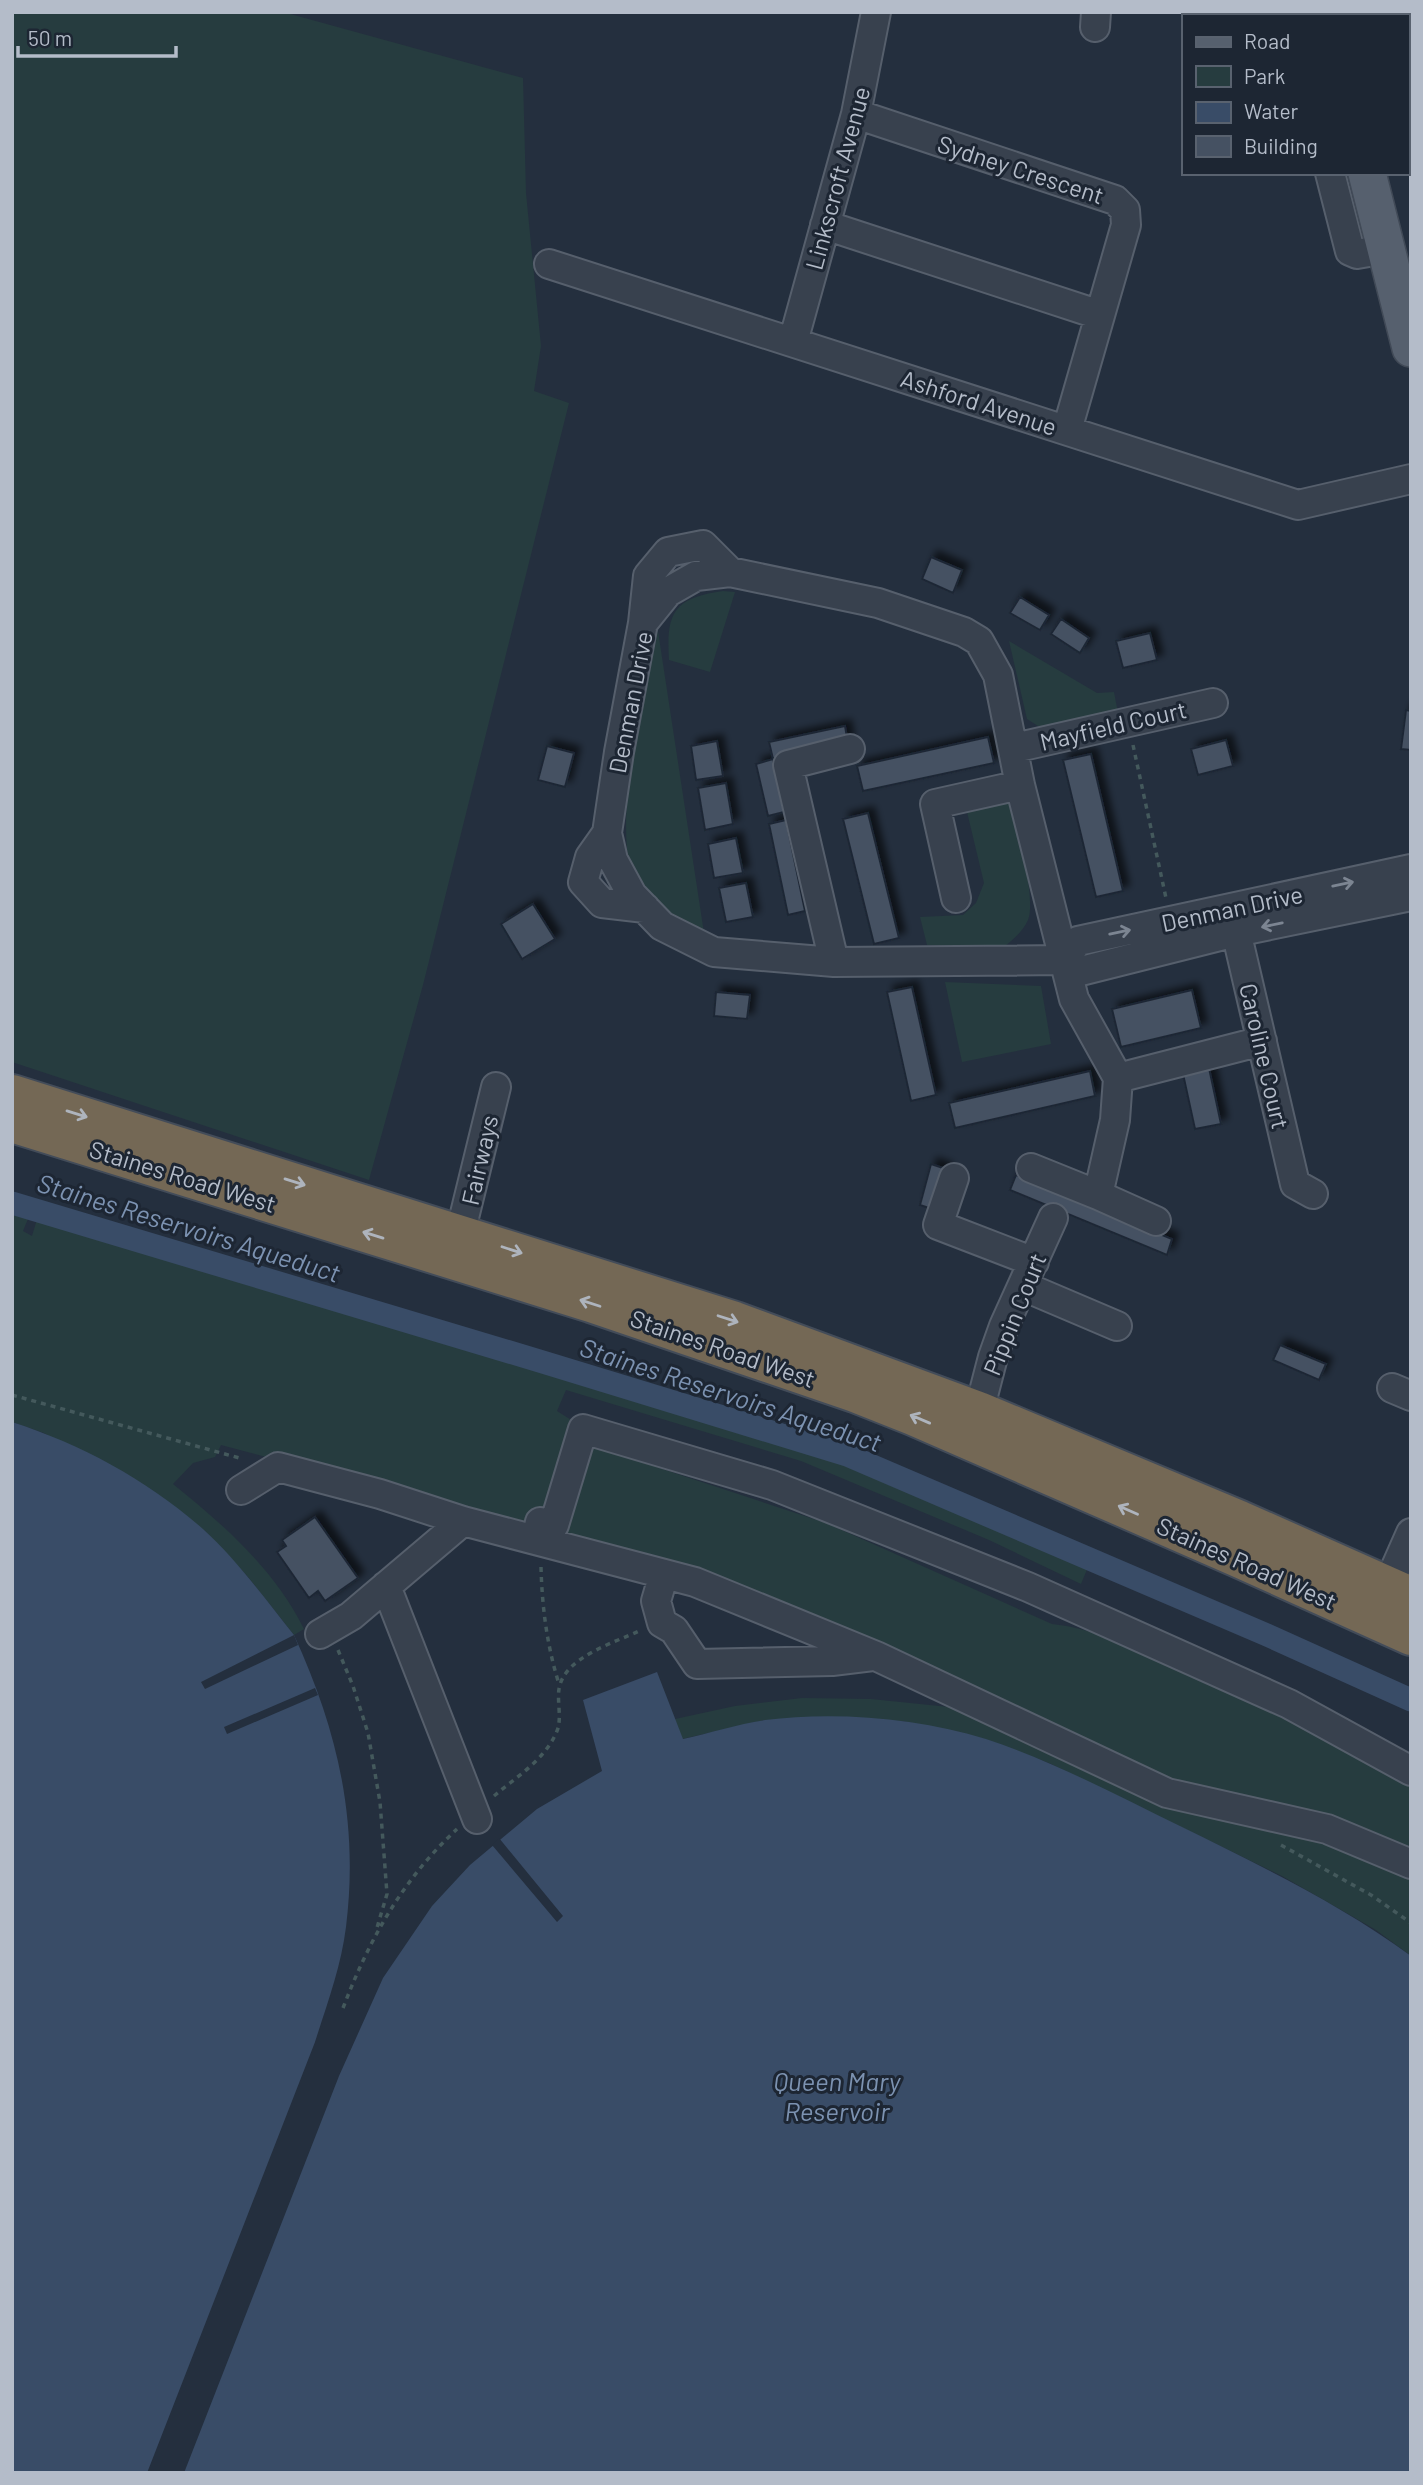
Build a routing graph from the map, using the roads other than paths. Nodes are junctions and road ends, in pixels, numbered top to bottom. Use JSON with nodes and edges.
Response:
{"nodes":[{"id":1,"x":876,"y":12,"type":"edge"},
{"id":2,"x":856,"y":114,"type":"junction"},
{"id":3,"x":1331,"y":175,"type":"edge"},
{"id":4,"x":1368,"y":175,"type":"edge"},
{"id":5,"x":825,"y":225,"type":"junction"},
{"id":6,"x":1386,"y":249,"type":"junction"},
{"id":7,"x":549,"y":264,"type":"dead end"},
{"id":8,"x":1100,"y":315,"type":"junction"},
{"id":9,"x":793,"y":342,"type":"junction"},
{"id":10,"x":1411,"y":348,"type":"edge"},
{"id":11,"x":1067,"y":430,"type":"junction"},
{"id":12,"x":1411,"y":479,"type":"edge"},
{"id":13,"x":1213,"y":703,"type":"dead end"},
{"id":14,"x":1014,"y":748,"type":"junction"},
{"id":15,"x":850,"y":749,"type":"dead end"},
{"id":16,"x":1020,"y":785,"type":"junction"},
{"id":17,"x":1411,"y":869,"type":"edge"},
{"id":18,"x":1411,"y":896,"type":"edge"},
{"id":19,"x":957,"y":898,"type":"dead end"},
{"id":20,"x":1234,"y":920,"type":"junction"},
{"id":21,"x":1063,"y":960,"type":"junction"},
{"id":22,"x":834,"y":962,"type":"junction"},
{"id":23,"x":1262,"y":1041,"type":"junction"},
{"id":24,"x":1118,"y":1078,"type":"junction"},
{"id":25,"x":497,"y":1087,"type":"dead end"},
{"id":26,"x":12,"y":1094,"type":"edge"},
{"id":27,"x":12,"y":1123,"type":"edge"},
{"id":28,"x":1031,"y":1168,"type":"dead end"},
{"id":29,"x":954,"y":1178,"type":"dead end"},
{"id":30,"x":1313,"y":1194,"type":"dead end"},
{"id":31,"x":1098,"y":1195,"type":"junction"},
{"id":32,"x":1053,"y":1218,"type":"dead end"},
{"id":33,"x":1156,"y":1221,"type":"dead end"},
{"id":34,"x":460,"y":1234,"type":"junction"},
{"id":35,"x":1028,"y":1274,"type":"junction"},
{"id":36,"x":1117,"y":1326,"type":"dead end"},
{"id":37,"x":979,"y":1410,"type":"junction"},
{"id":38,"x":241,"y":1490,"type":"dead end"},
{"id":39,"x":463,"y":1521,"type":"junction"},
{"id":40,"x":1411,"y":1533,"type":"edge"},
{"id":41,"x":538,"y":1540,"type":"junction"},
{"id":42,"x":664,"y":1574,"type":"junction"},
{"id":43,"x":386,"y":1586,"type":"junction"},
{"id":44,"x":1399,"y":1591,"type":"edge"},
{"id":45,"x":324,"y":1631,"type":"road end"},
{"id":46,"x":1411,"y":1636,"type":"edge"},
{"id":47,"x":876,"y":1656,"type":"junction"},
{"id":48,"x":1411,"y":1771,"type":"edge"},
{"id":49,"x":477,"y":1819,"type":"dead end"},
{"id":50,"x":1411,"y":1864,"type":"edge"}],
"edges":[{"from":1,"to":2,"type":"street","name":"Linkscroft Avenue"},
{"from":2,"to":5,"type":"street","name":"Linkscroft Avenue"},
{"from":2,"to":8,"type":"street","name":"Sydney Crescent"},
{"from":3,"to":6,"type":"street"},
{"from":4,"to":6,"type":"main road"},
{"from":5,"to":8,"type":"street"},
{"from":5,"to":9,"type":"street","name":"Linkscroft Avenue"},
{"from":6,"to":10,"type":"main road"},
{"from":7,"to":9,"type":"street","name":"Ashford Avenue"},
{"from":8,"to":11,"type":"street","name":"Sydney Crescent"},
{"from":9,"to":11,"type":"street","name":"Ashford Avenue"},
{"from":11,"to":12,"type":"street","name":"Ashford Avenue"},
{"from":13,"to":14,"type":"street","name":"Mayfield Court"},
{"from":14,"to":16,"type":"street","name":"Denman Drive"},
{"from":14,"to":22,"type":"street","name":"Denman Drive"},
{"from":15,"to":22,"type":"street"},
{"from":16,"to":19,"type":"street"},
{"from":16,"to":21,"type":"street","name":"Denman Drive"},
{"from":20,"to":17,"type":"street","name":"Denman Drive","one_way":true},
{"from":18,"to":20,"type":"street","name":"Denman Drive","one_way":true},
{"from":21,"to":20,"type":"street","name":"Denman Drive","one_way":true},
{"from":20,"to":21,"type":"street","name":"Denman Drive"},
{"from":20,"to":23,"type":"street","name":"Caroline Court"},
{"from":21,"to":22,"type":"street","name":"Denman Drive"},
{"from":21,"to":24,"type":"street"},
{"from":23,"to":24,"type":"street"},
{"from":23,"to":30,"type":"street","name":"Caroline Court"},
{"from":24,"to":31,"type":"street"},
{"from":25,"to":34,"type":"street","name":"Fairways"},
{"from":26,"to":34,"type":"highway","name":"Staines Road West","one_way":true},
{"from":46,"to":27,"type":"highway","name":"Staines Road West","one_way":true},
{"from":28,"to":31,"type":"street"},
{"from":29,"to":35,"type":"street"},
{"from":31,"to":33,"type":"street"},
{"from":32,"to":35,"type":"street","name":"Pippin Court"},
{"from":34,"to":37,"type":"highway","name":"Staines Road West","one_way":true},
{"from":35,"to":36,"type":"street"},
{"from":35,"to":37,"type":"street","name":"Pippin Court"},
{"from":37,"to":44,"type":"highway","name":"Staines Road West"},
{"from":38,"to":39,"type":"street"},
{"from":39,"to":41,"type":"street"},
{"from":39,"to":43,"type":"street"},
{"from":40,"to":44,"type":"street"},
{"from":41,"to":42,"type":"street"},
{"from":41,"to":48,"type":"street"},
{"from":42,"to":47,"type":"street"},
{"from":42,"to":47,"type":"street"},
{"from":43,"to":45,"type":"street"},
{"from":43,"to":49,"type":"street"},
{"from":47,"to":50,"type":"street"}]}
